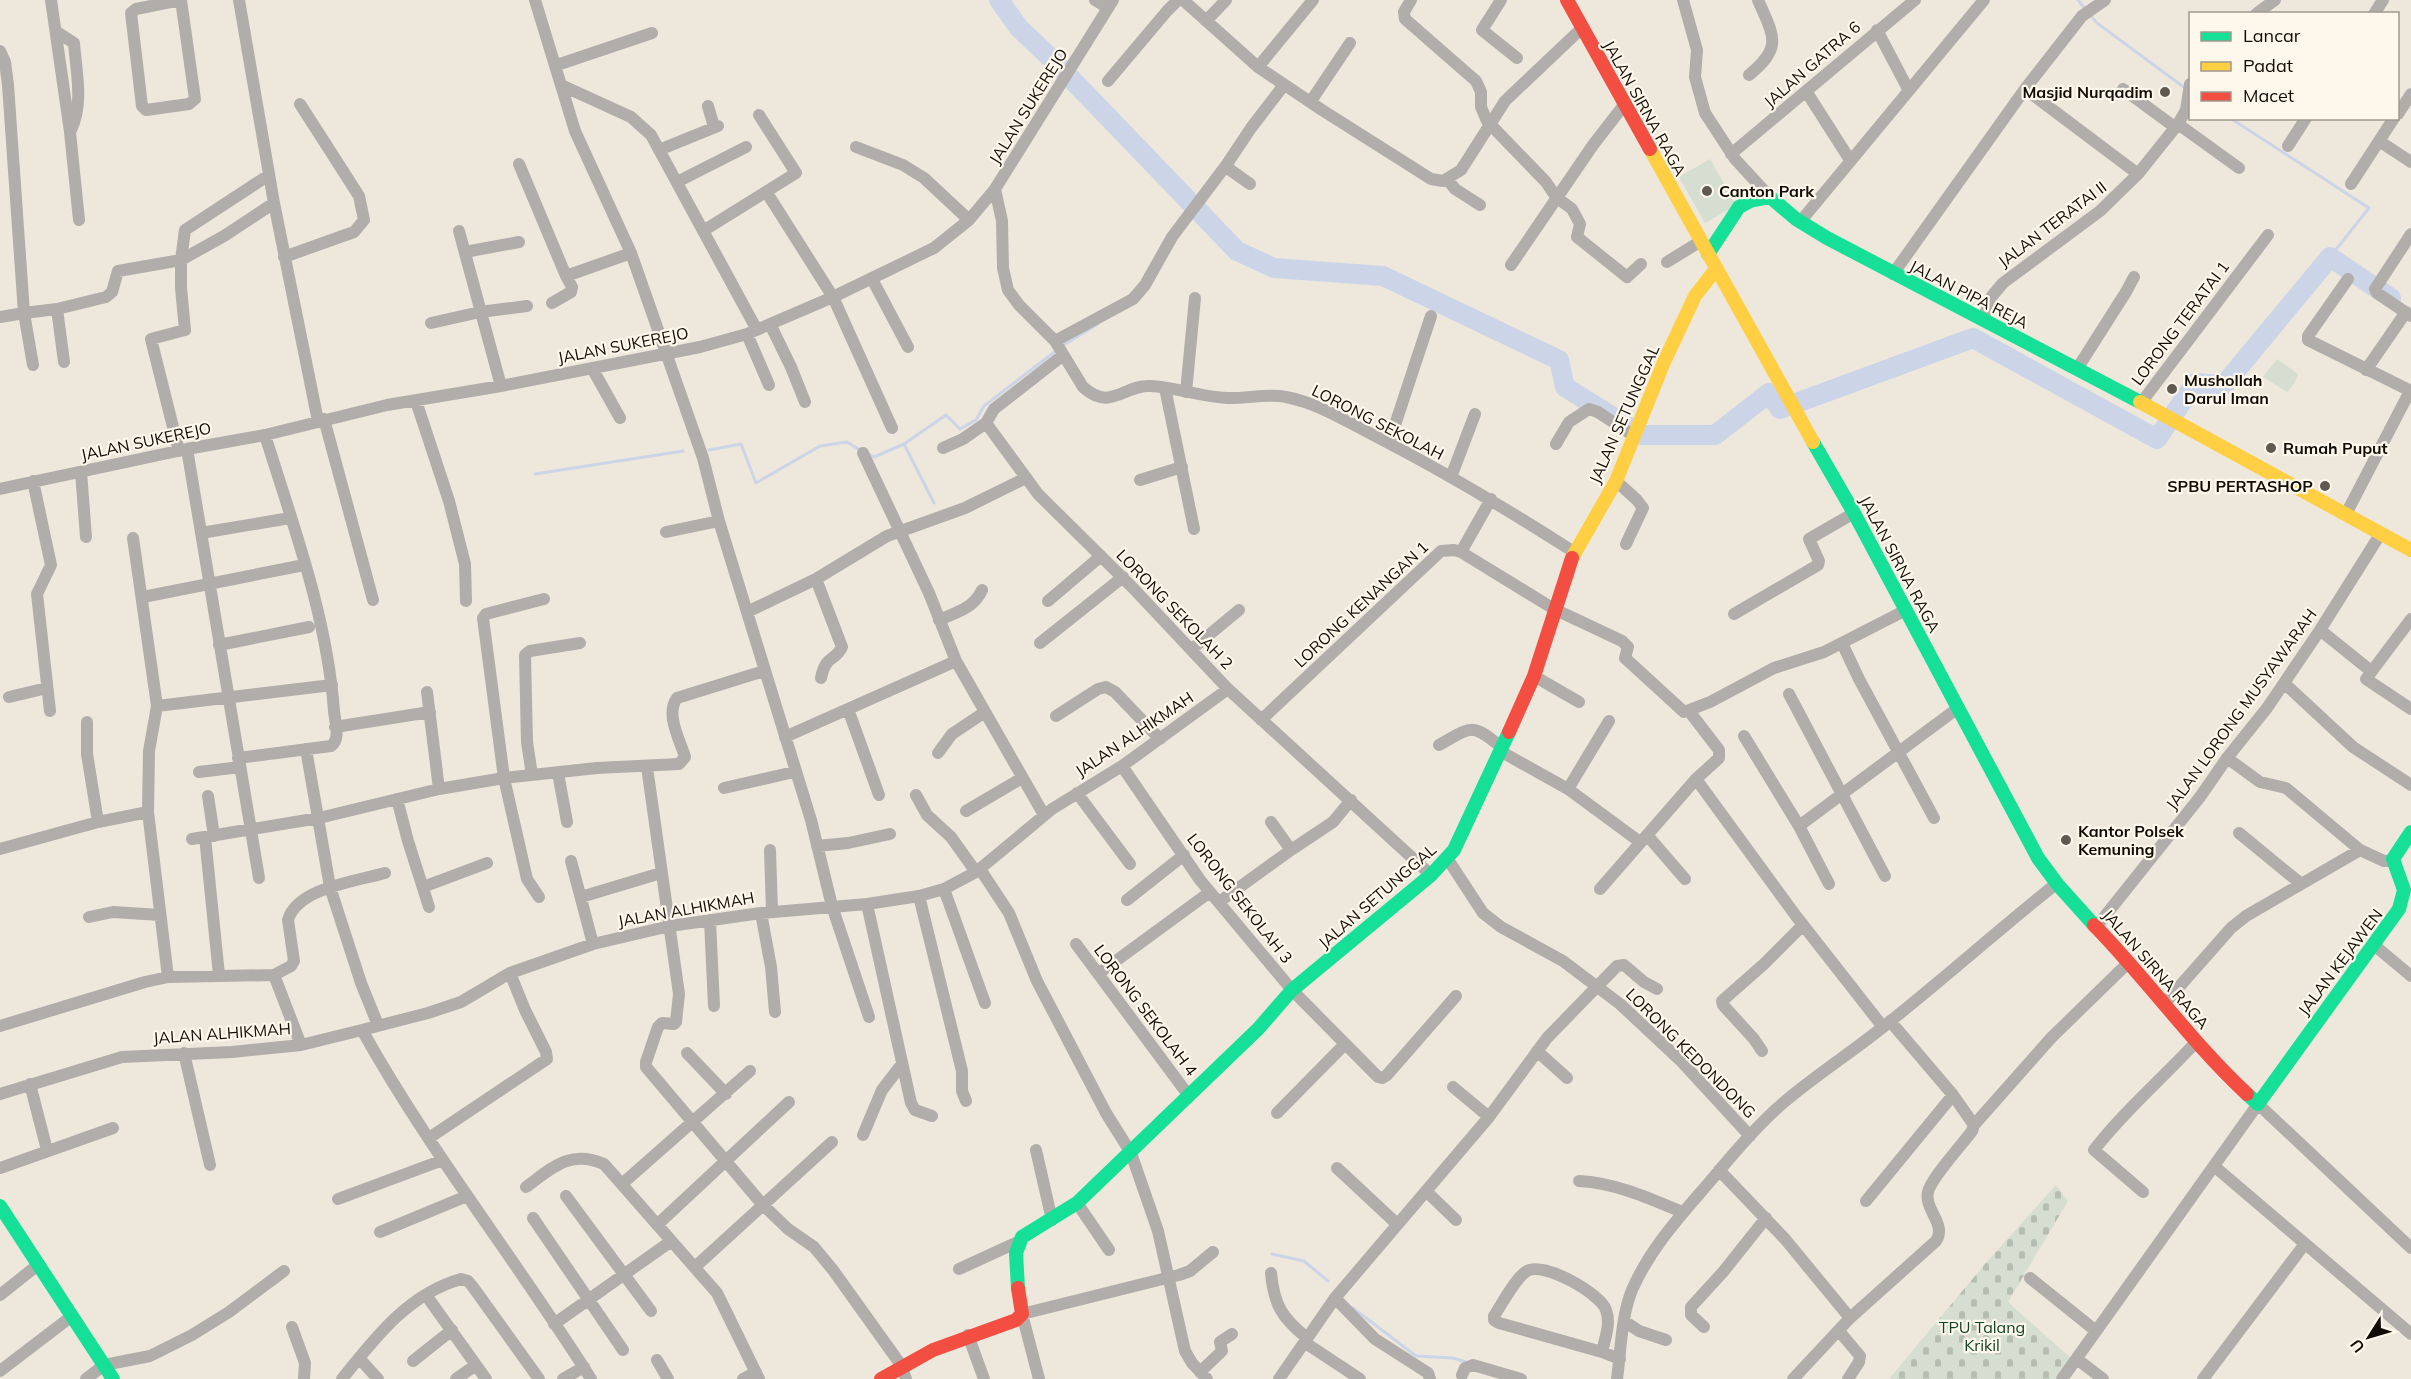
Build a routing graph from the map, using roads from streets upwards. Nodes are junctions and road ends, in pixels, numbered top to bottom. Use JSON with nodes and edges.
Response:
{"nodes":[{"id":1,"x":51,"y":0,"type":"edge"},
{"id":2,"x":181,"y":0,"type":"edge"},
{"id":3,"x":239,"y":0,"type":"edge"},
{"id":4,"x":535,"y":0,"type":"edge"},
{"id":5,"x":1095,"y":0,"type":"edge"},
{"id":6,"x":1178,"y":0,"type":"edge"},
{"id":7,"x":1184,"y":0,"type":"edge"},
{"id":8,"x":1226,"y":0,"type":"edge"},
{"id":9,"x":1313,"y":0,"type":"edge"},
{"id":10,"x":1411,"y":0,"type":"edge"},
{"id":11,"x":1501,"y":0,"type":"edge"},
{"id":12,"x":1567,"y":0,"type":"edge"},
{"id":13,"x":1683,"y":0,"type":"edge"},
{"id":14,"x":1758,"y":0,"type":"edge"},
{"id":15,"x":1915,"y":0,"type":"edge"},
{"id":16,"x":1984,"y":0,"type":"edge"},
{"id":17,"x":2105,"y":0,"type":"edge"},
{"id":18,"x":2275,"y":0,"type":"edge"},
{"id":19,"x":1111,"y":4,"type":"edge"},
{"id":20,"x":2259,"y":12,"type":"edge"},
{"id":21,"x":1206,"y":21,"type":"junction"},
{"id":22,"x":1582,"y":28,"type":"junction"},
{"id":23,"x":1877,"y":30,"type":"junction"},
{"id":24,"x":652,"y":33,"type":"dead end"},
{"id":25,"x":1350,"y":43,"type":"dead end"},
{"id":26,"x":0,"y":51,"type":"edge"},
{"id":27,"x":1517,"y":58,"type":"dead end"},
{"id":28,"x":557,"y":65,"type":"junction"},
{"id":29,"x":1258,"y":67,"type":"junction"},
{"id":30,"x":1749,"y":75,"type":"dead end"},
{"id":31,"x":1108,"y":81,"type":"dead end"},
{"id":32,"x":1284,"y":85,"type":"junction"},
{"id":33,"x":563,"y":86,"type":"junction"},
{"id":34,"x":1908,"y":89,"type":"junction"},
{"id":35,"x":2025,"y":89,"type":"junction"},
{"id":36,"x":2122,"y":89,"type":"dead end"},
{"id":37,"x":1806,"y":91,"type":"junction"},
{"id":38,"x":2189,"y":92,"type":"edge"},
{"id":39,"x":2411,"y":94,"type":"edge"},
{"id":40,"x":1311,"y":102,"type":"junction"},
{"id":41,"x":300,"y":104,"type":"dead end"},
{"id":42,"x":1623,"y":105,"type":"junction"},
{"id":43,"x":708,"y":106,"type":"dead end"},
{"id":44,"x":2399,"y":111,"type":"edge"},
{"id":45,"x":759,"y":115,"type":"dead end"},
{"id":46,"x":2305,"y":120,"type":"edge"},
{"id":47,"x":2393,"y":120,"type":"edge"},
{"id":48,"x":1490,"y":124,"type":"junction"},
{"id":49,"x":2177,"y":126,"type":"junction"},
{"id":50,"x":2379,"y":141,"type":"junction"},
{"id":51,"x":2288,"y":146,"type":"dead end"},
{"id":52,"x":746,"y":147,"type":"dead end"},
{"id":53,"x":856,"y":147,"type":"dead end"},
{"id":54,"x":659,"y":150,"type":"junction"},
{"id":55,"x":1731,"y":154,"type":"junction"},
{"id":56,"x":1850,"y":160,"type":"junction"},
{"id":57,"x":2411,"y":162,"type":"edge"},
{"id":58,"x":519,"y":164,"type":"dead end"},
{"id":59,"x":1227,"y":164,"type":"junction"},
{"id":60,"x":2239,"y":168,"type":"dead end"},
{"id":61,"x":2138,"y":174,"type":"junction"},
{"id":62,"x":269,"y":175,"type":"junction"},
{"id":63,"x":1448,"y":180,"type":"junction"},
{"id":64,"x":677,"y":182,"type":"junction"},
{"id":65,"x":1250,"y":184,"type":"dead end"},
{"id":66,"x":2351,"y":184,"type":"dead end"},
{"id":67,"x":995,"y":189,"type":"junction"},
{"id":68,"x":767,"y":193,"type":"junction"},
{"id":69,"x":1556,"y":197,"type":"junction"},
{"id":70,"x":1770,"y":197,"type":"junction"},
{"id":71,"x":274,"y":203,"type":"junction"},
{"id":72,"x":1480,"y":205,"type":"dead end"},
{"id":73,"x":79,"y":220,"type":"dead end"},
{"id":74,"x":969,"y":220,"type":"junction"},
{"id":75,"x":1800,"y":222,"type":"junction"},
{"id":76,"x":459,"y":231,"type":"dead end"},
{"id":77,"x":703,"y":231,"type":"junction"},
{"id":78,"x":2411,"y":234,"type":"edge"},
{"id":79,"x":2268,"y":235,"type":"dead end"},
{"id":80,"x":1701,"y":241,"type":"junction"},
{"id":81,"x":519,"y":242,"type":"dead end"},
{"id":82,"x":465,"y":252,"type":"junction"},
{"id":83,"x":631,"y":253,"type":"junction"},
{"id":84,"x":1708,"y":254,"type":"junction"},
{"id":85,"x":285,"y":257,"type":"junction"},
{"id":86,"x":181,"y":260,"type":"junction"},
{"id":87,"x":1667,"y":262,"type":"dead end"},
{"id":88,"x":1641,"y":264,"type":"dead end"},
{"id":89,"x":1511,"y":265,"type":"dead end"},
{"id":90,"x":1716,"y":269,"type":"junction"},
{"id":91,"x":1893,"y":273,"type":"junction"},
{"id":92,"x":566,"y":276,"type":"junction"},
{"id":93,"x":2134,"y":276,"type":"dead end"},
{"id":94,"x":872,"y":279,"type":"junction"},
{"id":95,"x":2348,"y":279,"type":"dead end"},
{"id":96,"x":833,"y":297,"type":"junction"},
{"id":97,"x":1195,"y":298,"type":"dead end"},
{"id":98,"x":552,"y":303,"type":"dead end"},
{"id":99,"x":527,"y":306,"type":"dead end"},
{"id":100,"x":57,"y":309,"type":"junction"},
{"id":101,"x":480,"y":312,"type":"junction"},
{"id":102,"x":24,"y":313,"type":"junction"},
{"id":103,"x":2408,"y":314,"type":"edge"},
{"id":104,"x":1431,"y":316,"type":"dead end"},
{"id":105,"x":0,"y":317,"type":"edge"},
{"id":106,"x":1983,"y":319,"type":"junction"},
{"id":107,"x":431,"y":323,"type":"dead end"},
{"id":108,"x":770,"y":324,"type":"junction"},
{"id":109,"x":752,"y":332,"type":"junction"},
{"id":110,"x":908,"y":347,"type":"dead end"},
{"id":111,"x":1059,"y":349,"type":"junction"},
{"id":112,"x":666,"y":353,"type":"junction"},
{"id":113,"x":64,"y":362,"type":"dead end"},
{"id":114,"x":33,"y":364,"type":"dead end"},
{"id":115,"x":592,"y":368,"type":"junction"},
{"id":116,"x":2077,"y":369,"type":"junction"},
{"id":117,"x":2366,"y":370,"type":"junction"},
{"id":118,"x":769,"y":385,"type":"dead end"},
{"id":119,"x":501,"y":386,"type":"junction"},
{"id":120,"x":1166,"y":388,"type":"junction"},
{"id":121,"x":2411,"y":391,"type":"edge"},
{"id":122,"x":1186,"y":392,"type":"junction"},
{"id":123,"x":416,"y":401,"type":"junction"},
{"id":124,"x":805,"y":402,"type":"dead end"},
{"id":125,"x":2141,"y":403,"type":"junction"},
{"id":126,"x":1475,"y":414,"type":"dead end"},
{"id":127,"x":620,"y":418,"type":"dead end"},
{"id":128,"x":321,"y":420,"type":"junction"},
{"id":129,"x":986,"y":423,"type":"junction"},
{"id":130,"x":892,"y":428,"type":"dead end"},
{"id":131,"x":1636,"y":433,"type":"junction"},
{"id":132,"x":265,"y":435,"type":"junction"},
{"id":133,"x":1389,"y":443,"type":"junction"},
{"id":134,"x":1556,"y":444,"type":"dead end"},
{"id":135,"x":943,"y":448,"type":"dead end"},
{"id":136,"x":183,"y":450,"type":"junction"},
{"id":137,"x":863,"y":453,"type":"dead end"},
{"id":138,"x":1182,"y":467,"type":"junction"},
{"id":139,"x":81,"y":472,"type":"junction"},
{"id":140,"x":1451,"y":477,"type":"junction"},
{"id":141,"x":1026,"y":478,"type":"junction"},
{"id":142,"x":1140,"y":480,"type":"dead end"},
{"id":143,"x":33,"y":481,"type":"junction"},
{"id":144,"x":1616,"y":481,"type":"junction"},
{"id":145,"x":0,"y":489,"type":"edge"},
{"id":146,"x":1491,"y":499,"type":"junction"},
{"id":147,"x":1854,"y":513,"type":"junction"},
{"id":148,"x":2346,"y":514,"type":"junction"},
{"id":149,"x":290,"y":518,"type":"junction"},
{"id":150,"x":719,"y":521,"type":"junction"},
{"id":151,"x":1194,"y":529,"type":"dead end"},
{"id":152,"x":900,"y":531,"type":"junction"},
{"id":153,"x":666,"y":532,"type":"dead end"},
{"id":154,"x":201,"y":533,"type":"junction"},
{"id":155,"x":2381,"y":533,"type":"junction"},
{"id":156,"x":86,"y":537,"type":"dead end"},
{"id":157,"x":133,"y":538,"type":"dead end"},
{"id":158,"x":1626,"y":544,"type":"dead end"},
{"id":159,"x":2411,"y":550,"type":"edge"},
{"id":160,"x":1461,"y":552,"type":"junction"},
{"id":161,"x":1574,"y":552,"type":"junction"},
{"id":162,"x":1101,"y":556,"type":"junction"},
{"id":163,"x":304,"y":565,"type":"junction"},
{"id":164,"x":1123,"y":577,"type":"junction"},
{"id":165,"x":816,"y":579,"type":"junction"},
{"id":166,"x":209,"y":585,"type":"junction"},
{"id":167,"x":982,"y":590,"type":"dead end"},
{"id":168,"x":143,"y":597,"type":"junction"},
{"id":169,"x":544,"y":599,"type":"dead end"},
{"id":170,"x":373,"y":600,"type":"dead end"},
{"id":171,"x":1048,"y":601,"type":"dead end"},
{"id":172,"x":466,"y":602,"type":"dead end"},
{"id":173,"x":1554,"y":609,"type":"junction"},
{"id":174,"x":1239,"y":610,"type":"dead end"},
{"id":175,"x":1906,"y":610,"type":"junction"},
{"id":176,"x":747,"y":612,"type":"junction"},
{"id":177,"x":1734,"y":614,"type":"dead end"},
{"id":178,"x":2411,"y":619,"type":"edge"},
{"id":179,"x":939,"y":620,"type":"junction"},
{"id":180,"x":309,"y":627,"type":"dead end"},
{"id":181,"x":2320,"y":630,"type":"junction"},
{"id":182,"x":2406,"y":636,"type":"edge"},
{"id":183,"x":580,"y":643,"type":"dead end"},
{"id":184,"x":1040,"y":643,"type":"dead end"},
{"id":185,"x":1842,"y":643,"type":"junction"},
{"id":186,"x":219,"y":645,"type":"junction"},
{"id":187,"x":1192,"y":649,"type":"junction"},
{"id":188,"x":956,"y":661,"type":"junction"},
{"id":189,"x":764,"y":671,"type":"junction"},
{"id":190,"x":2371,"y":671,"type":"junction"},
{"id":191,"x":1534,"y":676,"type":"junction"},
{"id":192,"x":821,"y":678,"type":"dead end"},
{"id":193,"x":2284,"y":683,"type":"junction"},
{"id":194,"x":332,"y":685,"type":"junction"},
{"id":195,"x":47,"y":688,"type":"junction"},
{"id":196,"x":1228,"y":689,"type":"junction"},
{"id":197,"x":428,"y":692,"type":"dead end"},
{"id":198,"x":1789,"y":694,"type":"dead end"},
{"id":199,"x":9,"y":697,"type":"dead end"},
{"id":200,"x":228,"y":698,"type":"junction"},
{"id":201,"x":1579,"y":702,"type":"dead end"},
{"id":202,"x":157,"y":706,"type":"junction"},
{"id":203,"x":1958,"y":708,"type":"junction"},
{"id":204,"x":848,"y":709,"type":"junction"},
{"id":205,"x":2411,"y":709,"type":"edge"},
{"id":206,"x":50,"y":711,"type":"dead end"},
{"id":207,"x":1689,"y":711,"type":"junction"},
{"id":208,"x":430,"y":712,"type":"junction"},
{"id":209,"x":985,"y":712,"type":"junction"},
{"id":210,"x":1056,"y":717,"type":"dead end"},
{"id":211,"x":1261,"y":720,"type":"junction"},
{"id":212,"x":1609,"y":721,"type":"dead end"},
{"id":213,"x":87,"y":722,"type":"dead end"},
{"id":214,"x":335,"y":727,"type":"junction"},
{"id":215,"x":1744,"y":736,"type":"dead end"},
{"id":216,"x":785,"y":737,"type":"junction"},
{"id":217,"x":1160,"y":739,"type":"junction"},
{"id":218,"x":1439,"y":745,"type":"dead end"},
{"id":219,"x":306,"y":749,"type":"junction"},
{"id":220,"x":1500,"y":749,"type":"junction"},
{"id":221,"x":938,"y":753,"type":"dead end"},
{"id":222,"x":1899,"y":753,"type":"junction"},
{"id":223,"x":2227,"y":758,"type":"junction"},
{"id":224,"x":239,"y":763,"type":"junction"},
{"id":225,"x":1122,"y":766,"type":"junction"},
{"id":226,"x":647,"y":767,"type":"junction"},
{"id":227,"x":199,"y":772,"type":"dead end"},
{"id":228,"x":794,"y":772,"type":"junction"},
{"id":229,"x":558,"y":773,"type":"junction"},
{"id":230,"x":532,"y":775,"type":"junction"},
{"id":231,"x":504,"y":778,"type":"junction"},
{"id":232,"x":1022,"y":778,"type":"junction"},
{"id":233,"x":1696,"y":779,"type":"junction"},
{"id":234,"x":2411,"y":785,"type":"edge"},
{"id":235,"x":724,"y":788,"type":"dead end"},
{"id":236,"x":439,"y":789,"type":"junction"},
{"id":237,"x":1568,"y":789,"type":"junction"},
{"id":238,"x":1077,"y":793,"type":"junction"},
{"id":239,"x":879,"y":795,"type":"dead end"},
{"id":240,"x":916,"y":795,"type":"dead end"},
{"id":241,"x":1843,"y":795,"type":"junction"},
{"id":242,"x":208,"y":796,"type":"dead end"},
{"id":243,"x":397,"y":799,"type":"junction"},
{"id":244,"x":1350,"y":801,"type":"junction"},
{"id":245,"x":966,"y":811,"type":"dead end"},
{"id":246,"x":148,"y":812,"type":"junction"},
{"id":247,"x":1044,"y":815,"type":"junction"},
{"id":248,"x":319,"y":818,"type":"junction"},
{"id":249,"x":1934,"y":818,"type":"dead end"},
{"id":250,"x":98,"y":822,"type":"junction"},
{"id":251,"x":567,"y":822,"type":"dead end"},
{"id":252,"x":1271,"y":822,"type":"dead end"},
{"id":253,"x":1799,"y":826,"type":"junction"},
{"id":254,"x":250,"y":829,"type":"junction"},
{"id":255,"x":2411,"y":832,"type":"edge"},
{"id":256,"x":2239,"y":833,"type":"dead end"},
{"id":257,"x":890,"y":834,"type":"dead end"},
{"id":258,"x":210,"y":836,"type":"junction"},
{"id":259,"x":1643,"y":838,"type":"junction"},
{"id":260,"x":192,"y":839,"type":"dead end"},
{"id":261,"x":817,"y":846,"type":"junction"},
{"id":262,"x":0,"y":849,"type":"edge"},
{"id":263,"x":770,"y":850,"type":"dead end"},
{"id":264,"x":1291,"y":850,"type":"junction"},
{"id":265,"x":2360,"y":850,"type":"junction"},
{"id":266,"x":1184,"y":855,"type":"junction"},
{"id":267,"x":1447,"y":858,"type":"junction"},
{"id":268,"x":571,"y":861,"type":"dead end"},
{"id":269,"x":2394,"y":861,"type":"junction"},
{"id":270,"x":487,"y":863,"type":"dead end"},
{"id":271,"x":1130,"y":864,"type":"dead end"},
{"id":272,"x":978,"y":871,"type":"junction"},
{"id":273,"x":385,"y":873,"type":"dead end"},
{"id":274,"x":661,"y":873,"type":"junction"},
{"id":275,"x":1431,"y":874,"type":"junction"},
{"id":276,"x":1885,"y":876,"type":"dead end"},
{"id":277,"x":259,"y":879,"type":"dead end"},
{"id":278,"x":1685,"y":879,"type":"dead end"},
{"id":279,"x":1829,"y":884,"type":"dead end"},
{"id":280,"x":2056,"y":884,"type":"junction"},
{"id":281,"x":2300,"y":884,"type":"junction"},
{"id":282,"x":330,"y":887,"type":"junction"},
{"id":283,"x":423,"y":887,"type":"junction"},
{"id":284,"x":944,"y":889,"type":"junction"},
{"id":285,"x":1600,"y":889,"type":"dead end"},
{"id":286,"x":2408,"y":890,"type":"edge"},
{"id":287,"x":1210,"y":892,"type":"junction"},
{"id":288,"x":919,"y":896,"type":"junction"},
{"id":289,"x":539,"y":897,"type":"dead end"},
{"id":290,"x":581,"y":897,"type":"junction"},
{"id":291,"x":1127,"y":900,"type":"dead end"},
{"id":292,"x":1219,"y":902,"type":"junction"},
{"id":293,"x":867,"y":904,"type":"junction"},
{"id":294,"x":832,"y":906,"type":"junction"},
{"id":295,"x":429,"y":907,"type":"dead end"},
{"id":296,"x":766,"y":912,"type":"junction"},
{"id":297,"x":160,"y":915,"type":"junction"},
{"id":298,"x":89,"y":917,"type":"dead end"},
{"id":299,"x":710,"y":920,"type":"junction"},
{"id":300,"x":1803,"y":925,"type":"junction"},
{"id":301,"x":670,"y":926,"type":"junction"},
{"id":302,"x":2097,"y":926,"type":"junction"},
{"id":303,"x":593,"y":944,"type":"junction"},
{"id":304,"x":1076,"y":944,"type":"dead end"},
{"id":305,"x":2373,"y":945,"type":"junction"},
{"id":306,"x":2129,"y":962,"type":"junction"},
{"id":307,"x":510,"y":973,"type":"junction"},
{"id":308,"x":1098,"y":974,"type":"junction"},
{"id":309,"x":219,"y":975,"type":"junction"},
{"id":310,"x":274,"y":975,"type":"junction"},
{"id":311,"x":2411,"y":976,"type":"edge"},
{"id":312,"x":168,"y":977,"type":"junction"},
{"id":313,"x":1598,"y":986,"type":"junction"},
{"id":314,"x":1657,"y":989,"type":"dead end"},
{"id":315,"x":1292,"y":990,"type":"junction"},
{"id":316,"x":1456,"y":996,"type":"dead end"},
{"id":317,"x":985,"y":1003,"type":"dead end"},
{"id":318,"x":2164,"y":1004,"type":"junction"},
{"id":319,"x":714,"y":1006,"type":"dead end"},
{"id":320,"x":775,"y":1012,"type":"dead end"},
{"id":321,"x":869,"y":1017,"type":"dead end"},
{"id":322,"x":1887,"y":1024,"type":"junction"},
{"id":323,"x":378,"y":1025,"type":"junction"},
{"id":324,"x":0,"y":1026,"type":"edge"},
{"id":325,"x":362,"y":1030,"type":"junction"},
{"id":326,"x":2197,"y":1041,"type":"junction"},
{"id":327,"x":1345,"y":1044,"type":"junction"},
{"id":328,"x":301,"y":1045,"type":"junction"},
{"id":329,"x":1537,"y":1051,"type":"junction"},
{"id":330,"x":1762,"y":1051,"type":"dead end"},
{"id":331,"x":184,"y":1053,"type":"junction"},
{"id":332,"x":687,"y":1053,"type":"dead end"},
{"id":333,"x":902,"y":1064,"type":"junction"},
{"id":334,"x":750,"y":1071,"type":"dead end"},
{"id":335,"x":1568,"y":1078,"type":"dead end"},
{"id":336,"x":30,"y":1084,"type":"junction"},
{"id":337,"x":1453,"y":1087,"type":"dead end"},
{"id":338,"x":0,"y":1094,"type":"edge"},
{"id":339,"x":726,"y":1094,"type":"junction"},
{"id":340,"x":1953,"y":1095,"type":"junction"},
{"id":341,"x":1189,"y":1096,"type":"junction"},
{"id":342,"x":966,"y":1101,"type":"dead end"},
{"id":343,"x":789,"y":1102,"type":"dead end"},
{"id":344,"x":2258,"y":1104,"type":"junction"},
{"id":345,"x":1277,"y":1113,"type":"dead end"},
{"id":346,"x":932,"y":1116,"type":"dead end"},
{"id":347,"x":1489,"y":1117,"type":"junction"},
{"id":348,"x":693,"y":1123,"type":"junction"},
{"id":349,"x":1974,"y":1125,"type":"junction"},
{"id":350,"x":113,"y":1128,"type":"dead end"},
{"id":351,"x":863,"y":1135,"type":"dead end"},
{"id":352,"x":1750,"y":1136,"type":"junction"},
{"id":353,"x":429,"y":1138,"type":"junction"},
{"id":354,"x":832,"y":1142,"type":"dead end"},
{"id":355,"x":47,"y":1150,"type":"junction"},
{"id":356,"x":1036,"y":1150,"type":"dead end"},
{"id":357,"x":1131,"y":1153,"type":"junction"},
{"id":358,"x":443,"y":1160,"type":"junction"},
{"id":359,"x":726,"y":1160,"type":"junction"},
{"id":360,"x":210,"y":1165,"type":"dead end"},
{"id":361,"x":2214,"y":1166,"type":"junction"},
{"id":362,"x":0,"y":1168,"type":"edge"},
{"id":363,"x":1337,"y":1168,"type":"dead end"},
{"id":364,"x":1719,"y":1170,"type":"junction"},
{"id":365,"x":1579,"y":1181,"type":"dead end"},
{"id":366,"x":622,"y":1184,"type":"junction"},
{"id":367,"x":526,"y":1187,"type":"dead end"},
{"id":368,"x":1426,"y":1191,"type":"junction"},
{"id":369,"x":2143,"y":1192,"type":"dead end"},
{"id":370,"x":467,"y":1196,"type":"junction"},
{"id":371,"x":566,"y":1197,"type":"dead end"},
{"id":372,"x":338,"y":1199,"type":"dead end"},
{"id":373,"x":1866,"y":1201,"type":"dead end"},
{"id":374,"x":1077,"y":1203,"type":"junction"},
{"id":375,"x":762,"y":1204,"type":"junction"},
{"id":376,"x":1682,"y":1212,"type":"junction"},
{"id":377,"x":3,"y":1216,"type":"edge"},
{"id":378,"x":533,"y":1218,"type":"dead end"},
{"id":379,"x":1766,"y":1218,"type":"junction"},
{"id":380,"x":1052,"y":1220,"type":"junction"},
{"id":381,"x":1456,"y":1220,"type":"dead end"},
{"id":382,"x":1398,"y":1224,"type":"junction"},
{"id":383,"x":657,"y":1225,"type":"junction"},
{"id":384,"x":380,"y":1232,"type":"dead end"},
{"id":385,"x":670,"y":1242,"type":"junction"},
{"id":386,"x":1018,"y":1242,"type":"junction"},
{"id":387,"x":2304,"y":1245,"type":"junction"},
{"id":388,"x":2411,"y":1248,"type":"edge"},
{"id":389,"x":1109,"y":1250,"type":"dead end"},
{"id":390,"x":1213,"y":1252,"type":"dead end"},
{"id":391,"x":39,"y":1264,"type":"junction"},
{"id":392,"x":695,"y":1267,"type":"junction"},
{"id":393,"x":959,"y":1269,"type":"dead end"},
{"id":394,"x":284,"y":1271,"type":"dead end"},
{"id":395,"x":1271,"y":1273,"type":"dead end"},
{"id":396,"x":622,"y":1276,"type":"junction"},
{"id":397,"x":1169,"y":1277,"type":"junction"},
{"id":398,"x":2030,"y":1278,"type":"dead end"},
{"id":399,"x":0,"y":1295,"type":"edge"},
{"id":400,"x":426,"y":1295,"type":"junction"},
{"id":401,"x":1335,"y":1298,"type":"junction"},
{"id":402,"x":588,"y":1300,"type":"junction"},
{"id":403,"x":651,"y":1311,"type":"dead end"},
{"id":404,"x":1022,"y":1314,"type":"junction"},
{"id":405,"x":72,"y":1316,"type":"junction"},
{"id":406,"x":1850,"y":1318,"type":"junction"},
{"id":407,"x":1624,"y":1321,"type":"junction"},
{"id":408,"x":554,"y":1324,"type":"junction"},
{"id":409,"x":292,"y":1327,"type":"dead end"},
{"id":410,"x":1704,"y":1327,"type":"dead end"},
{"id":411,"x":452,"y":1330,"type":"junction"},
{"id":412,"x":2096,"y":1330,"type":"junction"},
{"id":413,"x":1839,"y":1331,"type":"junction"},
{"id":414,"x":1232,"y":1334,"type":"dead end"},
{"id":415,"x":2411,"y":1334,"type":"edge"},
{"id":416,"x":968,"y":1335,"type":"junction"},
{"id":417,"x":1305,"y":1340,"type":"junction"},
{"id":418,"x":1666,"y":1340,"type":"dead end"},
{"id":419,"x":623,"y":1350,"type":"dead end"},
{"id":420,"x":1602,"y":1352,"type":"junction"},
{"id":421,"x":359,"y":1358,"type":"junction"},
{"id":422,"x":657,"y":1359,"type":"dead end"},
{"id":423,"x":1620,"y":1359,"type":"junction"},
{"id":424,"x":2077,"y":1359,"type":"junction"},
{"id":425,"x":413,"y":1361,"type":"dead end"},
{"id":426,"x":104,"y":1365,"type":"junction"},
{"id":427,"x":476,"y":1365,"type":"junction"},
{"id":428,"x":901,"y":1365,"type":"junction"},
{"id":429,"x":584,"y":1367,"type":"junction"},
{"id":430,"x":0,"y":1371,"type":"edge"},
{"id":431,"x":1204,"y":1375,"type":"edge"},
{"id":432,"x":1462,"y":1375,"type":"dead end"},
{"id":433,"x":758,"y":1376,"type":"edge"},
{"id":434,"x":86,"y":1379,"type":"edge"},
{"id":435,"x":113,"y":1379,"type":"edge"},
{"id":436,"x":304,"y":1379,"type":"edge"},
{"id":437,"x":342,"y":1379,"type":"edge"},
{"id":438,"x":378,"y":1379,"type":"edge"},
{"id":439,"x":456,"y":1379,"type":"edge"},
{"id":440,"x":486,"y":1379,"type":"edge"},
{"id":441,"x":539,"y":1379,"type":"edge"},
{"id":442,"x":563,"y":1379,"type":"edge"},
{"id":443,"x":591,"y":1379,"type":"edge"},
{"id":444,"x":668,"y":1379,"type":"edge"},
{"id":445,"x":742,"y":1379,"type":"edge"},
{"id":446,"x":881,"y":1379,"type":"edge"},
{"id":447,"x":906,"y":1379,"type":"edge"},
{"id":448,"x":984,"y":1379,"type":"edge"},
{"id":449,"x":1039,"y":1379,"type":"edge"},
{"id":450,"x":1279,"y":1379,"type":"edge"},
{"id":451,"x":1360,"y":1379,"type":"edge"},
{"id":452,"x":1430,"y":1379,"type":"edge"},
{"id":453,"x":1521,"y":1379,"type":"edge"},
{"id":454,"x":1617,"y":1379,"type":"edge"},
{"id":455,"x":1793,"y":1379,"type":"edge"},
{"id":456,"x":1848,"y":1379,"type":"edge"},
{"id":457,"x":2062,"y":1379,"type":"edge"},
{"id":458,"x":2103,"y":1379,"type":"edge"},
{"id":459,"x":2203,"y":1379,"type":"edge"}],
"edges":[{"from":1,"to":73,"type":"street"},
{"from":2,"to":2,"type":"street"},
{"from":3,"to":62,"type":"street"},
{"from":4,"to":28,"type":"street"},
{"from":5,"to":19,"type":"street"},
{"from":6,"to":31,"type":"street"},
{"from":7,"to":21,"type":"street"},
{"from":8,"to":21,"type":"street"},
{"from":9,"to":29,"type":"street"},
{"from":10,"to":48,"type":"street"},
{"from":11,"to":27,"type":"street"},
{"from":12,"to":22,"type":"street","name":"JALAN SIRNA RAGA"},
{"from":13,"to":55,"type":"street"},
{"from":14,"to":30,"type":"street"},
{"from":15,"to":23,"type":"street","name":"JALAN GATRA 6"},
{"from":16,"to":34,"type":"street"},
{"from":17,"to":35,"type":"street"},
{"from":18,"to":20,"type":"street"},
{"from":19,"to":67,"type":"street","name":"JALAN SUKEREJO"},
{"from":21,"to":29,"type":"street"},
{"from":22,"to":42,"type":"street","name":"JALAN SIRNA RAGA"},
{"from":22,"to":48,"type":"street"},
{"from":23,"to":34,"type":"street"},
{"from":23,"to":37,"type":"street","name":"JALAN GATRA 6"},
{"from":24,"to":28,"type":"street"},
{"from":25,"to":40,"type":"street"},
{"from":26,"to":102,"type":"street"},
{"from":28,"to":33,"type":"street"},
{"from":29,"to":32,"type":"street"},
{"from":32,"to":40,"type":"street"},
{"from":32,"to":59,"type":"street"},
{"from":33,"to":54,"type":"street"},
{"from":33,"to":83,"type":"street"},
{"from":34,"to":56,"type":"street"},
{"from":35,"to":61,"type":"street"},
{"from":35,"to":91,"type":"street"},
{"from":36,"to":49,"type":"street"},
{"from":37,"to":55,"type":"street","name":"JALAN GATRA 6"},
{"from":37,"to":56,"type":"street"},
{"from":38,"to":49,"type":"street","name":"JALAN TERATAI II"},
{"from":39,"to":44,"type":"street"},
{"from":40,"to":63,"type":"street"},
{"from":41,"to":85,"type":"street"},
{"from":42,"to":69,"type":"street"},
{"from":42,"to":80,"type":"street","name":"JALAN SIRNA RAGA"},
{"from":43,"to":54,"type":"street"},
{"from":45,"to":68,"type":"street"},
{"from":46,"to":51,"type":"street"},
{"from":47,"to":50,"type":"street"},
{"from":48,"to":63,"type":"street"},
{"from":48,"to":69,"type":"street"},
{"from":49,"to":60,"type":"street"},
{"from":49,"to":61,"type":"street","name":"JALAN TERATAI II"},
{"from":50,"to":57,"type":"street"},
{"from":50,"to":66,"type":"street"},
{"from":52,"to":64,"type":"street"},
{"from":53,"to":74,"type":"street"},
{"from":54,"to":64,"type":"street"},
{"from":55,"to":70,"type":"street"},
{"from":56,"to":75,"type":"street"},
{"from":58,"to":92,"type":"street"},
{"from":59,"to":65,"type":"street"},
{"from":59,"to":111,"type":"street"},
{"from":61,"to":106,"type":"street","name":"JALAN TERATAI II"},
{"from":62,"to":71,"type":"street"},
{"from":62,"to":86,"type":"street"},
{"from":63,"to":72,"type":"street"},
{"from":64,"to":77,"type":"street"},
{"from":67,"to":74,"type":"street","name":"JALAN SUKEREJO"},
{"from":67,"to":111,"type":"street","name":"LORONG SEKOLAH"},
{"from":68,"to":77,"type":"street"},
{"from":68,"to":96,"type":"street"},
{"from":69,"to":88,"type":"street"},
{"from":69,"to":89,"type":"street"},
{"from":70,"to":75,"type":"street","name":"JALAN PIPA REJA"},
{"from":70,"to":84,"type":"street"},
{"from":71,"to":85,"type":"street"},
{"from":71,"to":86,"type":"street"},
{"from":74,"to":94,"type":"street","name":"JALAN SUKEREJO"},
{"from":75,"to":91,"type":"street","name":"JALAN PIPA REJA"},
{"from":76,"to":82,"type":"street"},
{"from":77,"to":109,"type":"street"},
{"from":78,"to":103,"type":"street"},
{"from":79,"to":125,"type":"street","name":"LORONG TERATAI 1"},
{"from":80,"to":84,"type":"street","name":"JALAN SIRNA RAGA"},
{"from":80,"to":87,"type":"street"},
{"from":81,"to":82,"type":"street"},
{"from":82,"to":101,"type":"street"},
{"from":83,"to":92,"type":"street"},
{"from":83,"to":112,"type":"street"},
{"from":84,"to":90,"type":"street","name":"JALAN SIRNA RAGA"},
{"from":85,"to":128,"type":"street"},
{"from":86,"to":100,"type":"street"},
{"from":86,"to":136,"type":"street"},
{"from":90,"to":131,"type":"street","name":"JALAN SETUNGGAL"},
{"from":90,"to":147,"type":"street","name":"JALAN SIRNA RAGA"},
{"from":91,"to":106,"type":"street","name":"JALAN PIPA REJA"},
{"from":92,"to":98,"type":"street"},
{"from":93,"to":116,"type":"street"},
{"from":94,"to":96,"type":"street","name":"JALAN SUKEREJO"},
{"from":94,"to":110,"type":"street"},
{"from":95,"to":117,"type":"street"},
{"from":96,"to":108,"type":"street","name":"JALAN SUKEREJO"},
{"from":96,"to":130,"type":"street"},
{"from":97,"to":122,"type":"street"},
{"from":99,"to":101,"type":"street"},
{"from":100,"to":102,"type":"street"},
{"from":100,"to":113,"type":"street"},
{"from":101,"to":107,"type":"street"},
{"from":101,"to":119,"type":"street"},
{"from":102,"to":105,"type":"street"},
{"from":102,"to":114,"type":"street"},
{"from":103,"to":117,"type":"street"},
{"from":104,"to":133,"type":"street"},
{"from":106,"to":116,"type":"street","name":"JALAN PIPA REJA"},
{"from":108,"to":109,"type":"street","name":"JALAN SUKEREJO"},
{"from":108,"to":124,"type":"street"},
{"from":109,"to":112,"type":"street","name":"JALAN SUKEREJO"},
{"from":109,"to":118,"type":"street"},
{"from":111,"to":120,"type":"street","name":"LORONG SEKOLAH"},
{"from":111,"to":129,"type":"street"},
{"from":112,"to":115,"type":"street","name":"JALAN SUKEREJO"},
{"from":112,"to":150,"type":"street"},
{"from":115,"to":119,"type":"street","name":"JALAN SUKEREJO"},
{"from":115,"to":127,"type":"street"},
{"from":116,"to":125,"type":"street","name":"JALAN PIPA REJA"},
{"from":117,"to":121,"type":"street"},
{"from":119,"to":123,"type":"street","name":"JALAN SUKEREJO"},
{"from":120,"to":122,"type":"street","name":"LORONG SEKOLAH"},
{"from":120,"to":138,"type":"street"},
{"from":121,"to":148,"type":"street"},
{"from":122,"to":133,"type":"street","name":"LORONG SEKOLAH"},
{"from":123,"to":128,"type":"street","name":"JALAN SUKEREJO"},
{"from":123,"to":172,"type":"street"},
{"from":125,"to":148,"type":"street","name":"JALAN PIPA REJA"},
{"from":126,"to":140,"type":"street"},
{"from":128,"to":132,"type":"street","name":"JALAN SUKEREJO"},
{"from":128,"to":170,"type":"street"},
{"from":129,"to":135,"type":"street"},
{"from":129,"to":141,"type":"street","name":"LORONG SEKOLAH 2"},
{"from":131,"to":134,"type":"street"},
{"from":131,"to":144,"type":"street","name":"JALAN SETUNGGAL"},
{"from":132,"to":136,"type":"street","name":"JALAN SUKEREJO"},
{"from":132,"to":149,"type":"street"},
{"from":133,"to":140,"type":"street","name":"LORONG SEKOLAH"},
{"from":136,"to":139,"type":"street","name":"JALAN SUKEREJO"},
{"from":136,"to":154,"type":"street"},
{"from":137,"to":152,"type":"street"},
{"from":138,"to":142,"type":"street"},
{"from":138,"to":151,"type":"street"},
{"from":139,"to":143,"type":"street","name":"JALAN SUKEREJO"},
{"from":139,"to":156,"type":"street"},
{"from":140,"to":146,"type":"street","name":"LORONG SEKOLAH"},
{"from":141,"to":152,"type":"street"},
{"from":141,"to":162,"type":"street","name":"LORONG SEKOLAH 2"},
{"from":143,"to":145,"type":"street","name":"JALAN SUKEREJO"},
{"from":143,"to":195,"type":"street"},
{"from":144,"to":158,"type":"street"},
{"from":144,"to":161,"type":"street","name":"JALAN SETUNGGAL"},
{"from":146,"to":160,"type":"street"},
{"from":146,"to":161,"type":"street","name":"LORONG SEKOLAH"},
{"from":147,"to":175,"type":"street","name":"JALAN SIRNA RAGA"},
{"from":147,"to":177,"type":"street"},
{"from":148,"to":155,"type":"street"},
{"from":149,"to":154,"type":"street"},
{"from":149,"to":163,"type":"street"},
{"from":150,"to":153,"type":"street"},
{"from":150,"to":176,"type":"street"},
{"from":152,"to":165,"type":"street"},
{"from":152,"to":179,"type":"street"},
{"from":154,"to":166,"type":"street"},
{"from":155,"to":159,"type":"street"},
{"from":155,"to":181,"type":"street","name":"JALAN LORONG MUSYAWARAH"},
{"from":157,"to":168,"type":"street"},
{"from":160,"to":173,"type":"street"},
{"from":160,"to":211,"type":"street","name":"LORONG KENANGAN 1"},
{"from":161,"to":173,"type":"street","name":"JALAN SETUNGGAL"},
{"from":162,"to":164,"type":"street","name":"LORONG SEKOLAH 2"},
{"from":162,"to":171,"type":"street"},
{"from":163,"to":166,"type":"street"},
{"from":163,"to":194,"type":"street"},
{"from":164,"to":184,"type":"street"},
{"from":164,"to":187,"type":"street","name":"LORONG SEKOLAH 2"},
{"from":165,"to":176,"type":"street"},
{"from":165,"to":192,"type":"street"},
{"from":166,"to":168,"type":"street"},
{"from":166,"to":186,"type":"street"},
{"from":167,"to":179,"type":"street"},
{"from":168,"to":202,"type":"street"},
{"from":169,"to":231,"type":"street"},
{"from":173,"to":191,"type":"street","name":"JALAN SETUNGGAL"},
{"from":173,"to":207,"type":"street"},
{"from":174,"to":187,"type":"street"},
{"from":175,"to":185,"type":"street"},
{"from":175,"to":203,"type":"street","name":"JALAN SIRNA RAGA"},
{"from":176,"to":189,"type":"street"},
{"from":178,"to":182,"type":"street"},
{"from":179,"to":188,"type":"street"},
{"from":180,"to":186,"type":"street"},
{"from":181,"to":190,"type":"street"},
{"from":181,"to":193,"type":"street","name":"JALAN LORONG MUSYAWARAH"},
{"from":182,"to":190,"type":"street"},
{"from":183,"to":230,"type":"street"},
{"from":185,"to":207,"type":"street"},
{"from":185,"to":222,"type":"street"},
{"from":186,"to":200,"type":"street"},
{"from":187,"to":196,"type":"street","name":"LORONG SEKOLAH 2"},
{"from":188,"to":204,"type":"street"},
{"from":188,"to":209,"type":"street"},
{"from":189,"to":216,"type":"street"},
{"from":189,"to":226,"type":"street"},
{"from":190,"to":205,"type":"street"},
{"from":191,"to":201,"type":"street"},
{"from":191,"to":220,"type":"street","name":"JALAN SETUNGGAL"},
{"from":193,"to":223,"type":"street","name":"JALAN LORONG MUSYAWARAH"},
{"from":193,"to":234,"type":"street"},
{"from":194,"to":200,"type":"street"},
{"from":194,"to":214,"type":"street"},
{"from":195,"to":199,"type":"street"},
{"from":195,"to":206,"type":"street"},
{"from":196,"to":211,"type":"street","name":"LORONG SEKOLAH 2"},
{"from":196,"to":217,"type":"street","name":"JALAN ALHIKMAH"},
{"from":197,"to":208,"type":"street"},
{"from":198,"to":241,"type":"street"},
{"from":200,"to":202,"type":"street"},
{"from":200,"to":224,"type":"street"},
{"from":202,"to":246,"type":"street"},
{"from":203,"to":222,"type":"street"},
{"from":203,"to":280,"type":"street","name":"JALAN SIRNA RAGA"},
{"from":204,"to":216,"type":"street"},
{"from":204,"to":239,"type":"street"},
{"from":207,"to":233,"type":"street"},
{"from":208,"to":214,"type":"street"},
{"from":208,"to":236,"type":"street"},
{"from":209,"to":221,"type":"street"},
{"from":209,"to":232,"type":"street"},
{"from":210,"to":217,"type":"street"},
{"from":211,"to":244,"type":"street","name":"LORONG SEKOLAH 2"},
{"from":212,"to":237,"type":"street"},
{"from":213,"to":250,"type":"street"},
{"from":214,"to":219,"type":"street"},
{"from":215,"to":253,"type":"street"},
{"from":216,"to":228,"type":"street"},
{"from":217,"to":225,"type":"street","name":"JALAN ALHIKMAH"},
{"from":218,"to":220,"type":"street"},
{"from":219,"to":224,"type":"street"},
{"from":219,"to":248,"type":"street"},
{"from":220,"to":237,"type":"street"},
{"from":220,"to":267,"type":"street","name":"JALAN SETUNGGAL"},
{"from":222,"to":241,"type":"street"},
{"from":222,"to":249,"type":"street"},
{"from":223,"to":265,"type":"street"},
{"from":223,"to":302,"type":"street","name":"JALAN LORONG MUSYAWARAH"},
{"from":224,"to":227,"type":"street"},
{"from":224,"to":254,"type":"street"},
{"from":225,"to":238,"type":"street","name":"JALAN ALHIKMAH"},
{"from":225,"to":266,"type":"street","name":"LORONG SEKOLAH 3"},
{"from":226,"to":229,"type":"street"},
{"from":226,"to":274,"type":"street"},
{"from":228,"to":235,"type":"street"},
{"from":228,"to":261,"type":"street"},
{"from":229,"to":230,"type":"street"},
{"from":229,"to":251,"type":"street"},
{"from":230,"to":231,"type":"street"},
{"from":231,"to":236,"type":"street"},
{"from":231,"to":289,"type":"street"},
{"from":232,"to":245,"type":"street"},
{"from":232,"to":247,"type":"street"},
{"from":233,"to":259,"type":"street"},
{"from":233,"to":300,"type":"street"},
{"from":236,"to":243,"type":"street"},
{"from":237,"to":259,"type":"street"},
{"from":238,"to":247,"type":"street","name":"JALAN ALHIKMAH"},
{"from":238,"to":271,"type":"street"},
{"from":240,"to":272,"type":"street"},
{"from":241,"to":253,"type":"street"},
{"from":241,"to":276,"type":"street"},
{"from":242,"to":258,"type":"street"},
{"from":243,"to":248,"type":"street"},
{"from":243,"to":283,"type":"street"},
{"from":244,"to":264,"type":"street"},
{"from":244,"to":275,"type":"street","name":"LORONG SEKOLAH 2"},
{"from":246,"to":250,"type":"street"},
{"from":246,"to":297,"type":"street"},
{"from":247,"to":272,"type":"street","name":"JALAN ALHIKMAH"},
{"from":248,"to":254,"type":"street"},
{"from":248,"to":282,"type":"street"},
{"from":250,"to":262,"type":"street"},
{"from":252,"to":264,"type":"street"},
{"from":253,"to":279,"type":"street"},
{"from":254,"to":258,"type":"street"},
{"from":254,"to":277,"type":"street"},
{"from":255,"to":269,"type":"street"},
{"from":256,"to":281,"type":"street"},
{"from":257,"to":261,"type":"street"},
{"from":258,"to":260,"type":"street"},
{"from":258,"to":309,"type":"street"},
{"from":259,"to":278,"type":"street"},
{"from":259,"to":285,"type":"street"},
{"from":261,"to":294,"type":"street"},
{"from":263,"to":296,"type":"street"},
{"from":264,"to":292,"type":"street"},
{"from":265,"to":269,"type":"street"},
{"from":265,"to":281,"type":"street"},
{"from":266,"to":287,"type":"street","name":"LORONG SEKOLAH 3"},
{"from":266,"to":291,"type":"street"},
{"from":267,"to":275,"type":"street","name":"JALAN SETUNGGAL"},
{"from":267,"to":313,"type":"street","name":"LORONG KEDONDONG"},
{"from":268,"to":290,"type":"street"},
{"from":269,"to":286,"type":"street","name":"JALAN KEJAWEN"},
{"from":270,"to":283,"type":"street"},
{"from":272,"to":284,"type":"street","name":"JALAN ALHIKMAH"},
{"from":272,"to":357,"type":"street"},
{"from":273,"to":282,"type":"street"},
{"from":274,"to":290,"type":"street"},
{"from":274,"to":301,"type":"street"},
{"from":275,"to":315,"type":"street","name":"JALAN SETUNGGAL"},
{"from":280,"to":302,"type":"street","name":"JALAN SIRNA RAGA"},
{"from":280,"to":322,"type":"street"},
{"from":281,"to":318,"type":"street"},
{"from":282,"to":310,"type":"street"},
{"from":282,"to":323,"type":"street"},
{"from":283,"to":295,"type":"street"},
{"from":284,"to":288,"type":"street","name":"JALAN ALHIKMAH"},
{"from":284,"to":317,"type":"street"},
{"from":286,"to":305,"type":"street","name":"JALAN KEJAWEN"},
{"from":287,"to":292,"type":"street","name":"LORONG SEKOLAH 3"},
{"from":287,"to":308,"type":"street"},
{"from":288,"to":293,"type":"street","name":"JALAN ALHIKMAH"},
{"from":288,"to":342,"type":"street"},
{"from":290,"to":303,"type":"street"},
{"from":292,"to":315,"type":"street","name":"LORONG SEKOLAH 3"},
{"from":293,"to":294,"type":"street","name":"JALAN ALHIKMAH"},
{"from":293,"to":333,"type":"street"},
{"from":294,"to":296,"type":"street","name":"JALAN ALHIKMAH"},
{"from":294,"to":321,"type":"street"},
{"from":296,"to":299,"type":"street","name":"JALAN ALHIKMAH"},
{"from":296,"to":320,"type":"street"},
{"from":297,"to":298,"type":"street"},
{"from":297,"to":312,"type":"street"},
{"from":299,"to":301,"type":"street","name":"JALAN ALHIKMAH"},
{"from":299,"to":319,"type":"street"},
{"from":300,"to":322,"type":"street"},
{"from":300,"to":330,"type":"street"},
{"from":301,"to":303,"type":"street","name":"JALAN ALHIKMAH"},
{"from":301,"to":348,"type":"street"},
{"from":302,"to":306,"type":"street","name":"JALAN SIRNA RAGA"},
{"from":303,"to":307,"type":"street","name":"JALAN ALHIKMAH"},
{"from":304,"to":308,"type":"street","name":"LORONG SEKOLAH 4"},
{"from":305,"to":311,"type":"street"},
{"from":305,"to":344,"type":"street","name":"JALAN KEJAWEN"},
{"from":306,"to":318,"type":"street","name":"JALAN SIRNA RAGA"},
{"from":306,"to":349,"type":"street"},
{"from":307,"to":323,"type":"street","name":"JALAN ALHIKMAH"},
{"from":307,"to":353,"type":"street"},
{"from":308,"to":341,"type":"street","name":"LORONG SEKOLAH 4"},
{"from":309,"to":310,"type":"street"},
{"from":309,"to":312,"type":"street"},
{"from":310,"to":328,"type":"street"},
{"from":312,"to":324,"type":"street"},
{"from":313,"to":314,"type":"street"},
{"from":313,"to":329,"type":"street"},
{"from":313,"to":352,"type":"street","name":"LORONG KEDONDONG"},
{"from":315,"to":327,"type":"street","name":"LORONG SEKOLAH 3"},
{"from":315,"to":341,"type":"street","name":"JALAN SETUNGGAL"},
{"from":316,"to":327,"type":"street","name":"LORONG SEKOLAH 3"},
{"from":318,"to":326,"type":"street","name":"JALAN SIRNA RAGA"},
{"from":322,"to":340,"type":"street"},
{"from":322,"to":352,"type":"street"},
{"from":323,"to":325,"type":"street","name":"JALAN ALHIKMAH"},
{"from":325,"to":328,"type":"street","name":"JALAN ALHIKMAH"},
{"from":325,"to":353,"type":"street"},
{"from":326,"to":344,"type":"street","name":"JALAN SIRNA RAGA"},
{"from":326,"to":369,"type":"street"},
{"from":327,"to":345,"type":"street"},
{"from":328,"to":331,"type":"street","name":"JALAN ALHIKMAH"},
{"from":329,"to":335,"type":"street"},
{"from":329,"to":347,"type":"street"},
{"from":331,"to":336,"type":"street","name":"JALAN ALHIKMAH"},
{"from":331,"to":360,"type":"street"},
{"from":332,"to":339,"type":"street"},
{"from":333,"to":346,"type":"street"},
{"from":333,"to":351,"type":"street"},
{"from":334,"to":339,"type":"street"},
{"from":336,"to":338,"type":"street","name":"JALAN ALHIKMAH"},
{"from":336,"to":355,"type":"street"},
{"from":337,"to":347,"type":"street"},
{"from":339,"to":348,"type":"street"},
{"from":340,"to":349,"type":"street"},
{"from":340,"to":373,"type":"street"},
{"from":341,"to":357,"type":"street","name":"JALAN SETUNGGAL"},
{"from":343,"to":359,"type":"street"},
{"from":344,"to":361,"type":"street"},
{"from":344,"to":388,"type":"street"},
{"from":347,"to":368,"type":"street"},
{"from":348,"to":359,"type":"street"},
{"from":348,"to":366,"type":"street"},
{"from":349,"to":406,"type":"street"},
{"from":350,"to":355,"type":"street"},
{"from":352,"to":364,"type":"street"},
{"from":353,"to":358,"type":"street"},
{"from":354,"to":375,"type":"street"},
{"from":355,"to":362,"type":"street"},
{"from":356,"to":380,"type":"street"},
{"from":357,"to":374,"type":"street","name":"JALAN SETUNGGAL"},
{"from":357,"to":397,"type":"street"},
{"from":358,"to":370,"type":"street"},
{"from":358,"to":372,"type":"street"},
{"from":359,"to":375,"type":"street"},
{"from":359,"to":383,"type":"street"},
{"from":361,"to":387,"type":"street"},
{"from":361,"to":412,"type":"street"},
{"from":363,"to":382,"type":"street"},
{"from":364,"to":376,"type":"street"},
{"from":364,"to":379,"type":"street"},
{"from":365,"to":376,"type":"street"},
{"from":366,"to":367,"type":"street"},
{"from":366,"to":383,"type":"street"},
{"from":368,"to":381,"type":"street"},
{"from":368,"to":382,"type":"street"},
{"from":370,"to":384,"type":"street"},
{"from":370,"to":408,"type":"street"},
{"from":371,"to":396,"type":"street"},
{"from":374,"to":380,"type":"street","name":"JALAN SETUNGGAL"},
{"from":374,"to":389,"type":"street"},
{"from":375,"to":392,"type":"street"},
{"from":375,"to":428,"type":"street"},
{"from":376,"to":407,"type":"street"},
{"from":377,"to":391,"type":"street"},
{"from":378,"to":402,"type":"street"},
{"from":379,"to":406,"type":"street"},
{"from":379,"to":410,"type":"street"},
{"from":380,"to":386,"type":"street","name":"JALAN SETUNGGAL"},
{"from":382,"to":401,"type":"street"},
{"from":383,"to":385,"type":"street"},
{"from":385,"to":392,"type":"street"},
{"from":385,"to":396,"type":"street"},
{"from":386,"to":393,"type":"street"},
{"from":386,"to":404,"type":"street"},
{"from":387,"to":415,"type":"street"},
{"from":387,"to":459,"type":"street"},
{"from":390,"to":397,"type":"street"},
{"from":391,"to":399,"type":"street"},
{"from":391,"to":405,"type":"street"},
{"from":392,"to":433,"type":"street"},
{"from":394,"to":426,"type":"street"},
{"from":395,"to":417,"type":"street"},
{"from":396,"to":402,"type":"street"},
{"from":396,"to":403,"type":"street"},
{"from":397,"to":404,"type":"street"},
{"from":397,"to":431,"type":"street"},
{"from":398,"to":412,"type":"street"},
{"from":400,"to":411,"type":"street"},
{"from":400,"to":421,"type":"street"},
{"from":400,"to":441,"type":"street"},
{"from":401,"to":417,"type":"street"},
{"from":401,"to":452,"type":"street"},
{"from":402,"to":408,"type":"street"},
{"from":402,"to":419,"type":"street"},
{"from":404,"to":416,"type":"street"},
{"from":404,"to":449,"type":"street"},
{"from":405,"to":426,"type":"street"},
{"from":405,"to":430,"type":"street"},
{"from":406,"to":413,"type":"street"},
{"from":407,"to":418,"type":"street"},
{"from":407,"to":423,"type":"street"},
{"from":408,"to":429,"type":"street"},
{"from":409,"to":436,"type":"street"},
{"from":411,"to":425,"type":"street"},
{"from":411,"to":427,"type":"street"},
{"from":412,"to":424,"type":"street"},
{"from":413,"to":455,"type":"street"},
{"from":413,"to":456,"type":"street"},
{"from":414,"to":431,"type":"street"},
{"from":416,"to":428,"type":"street"},
{"from":416,"to":448,"type":"street"},
{"from":417,"to":450,"type":"street"},
{"from":417,"to":451,"type":"street"},
{"from":420,"to":420,"type":"street"},
{"from":420,"to":423,"type":"street"},
{"from":421,"to":437,"type":"street"},
{"from":421,"to":438,"type":"street"},
{"from":422,"to":444,"type":"street"},
{"from":423,"to":454,"type":"street"},
{"from":424,"to":457,"type":"street"},
{"from":424,"to":458,"type":"street"},
{"from":426,"to":434,"type":"street"},
{"from":426,"to":435,"type":"street"},
{"from":427,"to":439,"type":"street"},
{"from":427,"to":440,"type":"street"},
{"from":428,"to":446,"type":"street"},
{"from":428,"to":447,"type":"street"},
{"from":429,"to":442,"type":"street"},
{"from":429,"to":443,"type":"street"},
{"from":432,"to":453,"type":"street"},
{"from":433,"to":445,"type":"street"}]}
